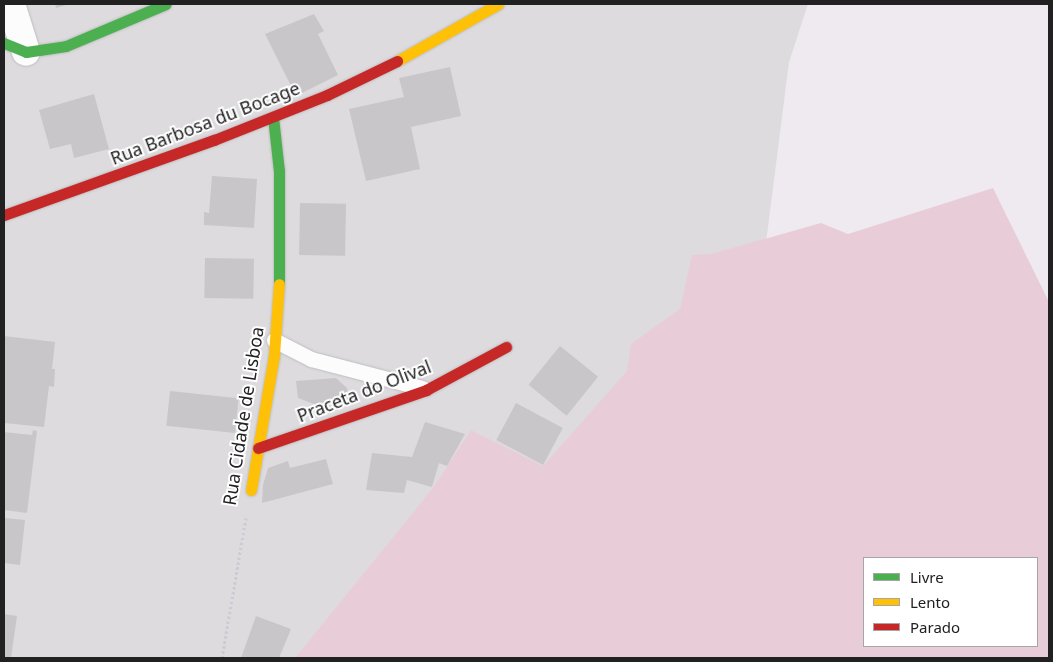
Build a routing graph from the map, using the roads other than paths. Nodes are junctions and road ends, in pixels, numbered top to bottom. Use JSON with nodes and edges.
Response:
{"nodes":[{"id":1,"x":11,"y":4,"type":"edge"},
{"id":2,"x":166,"y":4,"type":"edge"},
{"id":3,"x":498,"y":4,"type":"edge"},
{"id":4,"x":15,"y":47,"type":"edge"},
{"id":5,"x":273,"y":117,"type":"junction"},
{"id":6,"x":4,"y":216,"type":"edge"},
{"id":7,"x":274,"y":340,"type":"junction"},
{"id":8,"x":506,"y":347,"type":"dead end"},
{"id":9,"x":426,"y":390,"type":"junction"},
{"id":10,"x":258,"y":448,"type":"junction"},
{"id":11,"x":251,"y":490,"type":"road end"}],
"edges":[{"from":1,"to":4,"type":"street"},
{"from":2,"to":4,"type":"street"},
{"from":3,"to":5,"type":"street","name":"Rua Barbosa du Bocage"},
{"from":5,"to":6,"type":"street","name":"Rua Barbosa du Bocage"},
{"from":5,"to":7,"type":"street","name":"Rua Cidade de Lisboa"},
{"from":7,"to":9,"type":"lane"},
{"from":7,"to":10,"type":"street","name":"Rua Cidade de Lisboa"},
{"from":8,"to":9,"type":"street","name":"Praceta do Olival"},
{"from":9,"to":10,"type":"street","name":"Praceta do Olival"},
{"from":10,"to":11,"type":"street","name":"Rua Cidade de Lisboa"}]}
